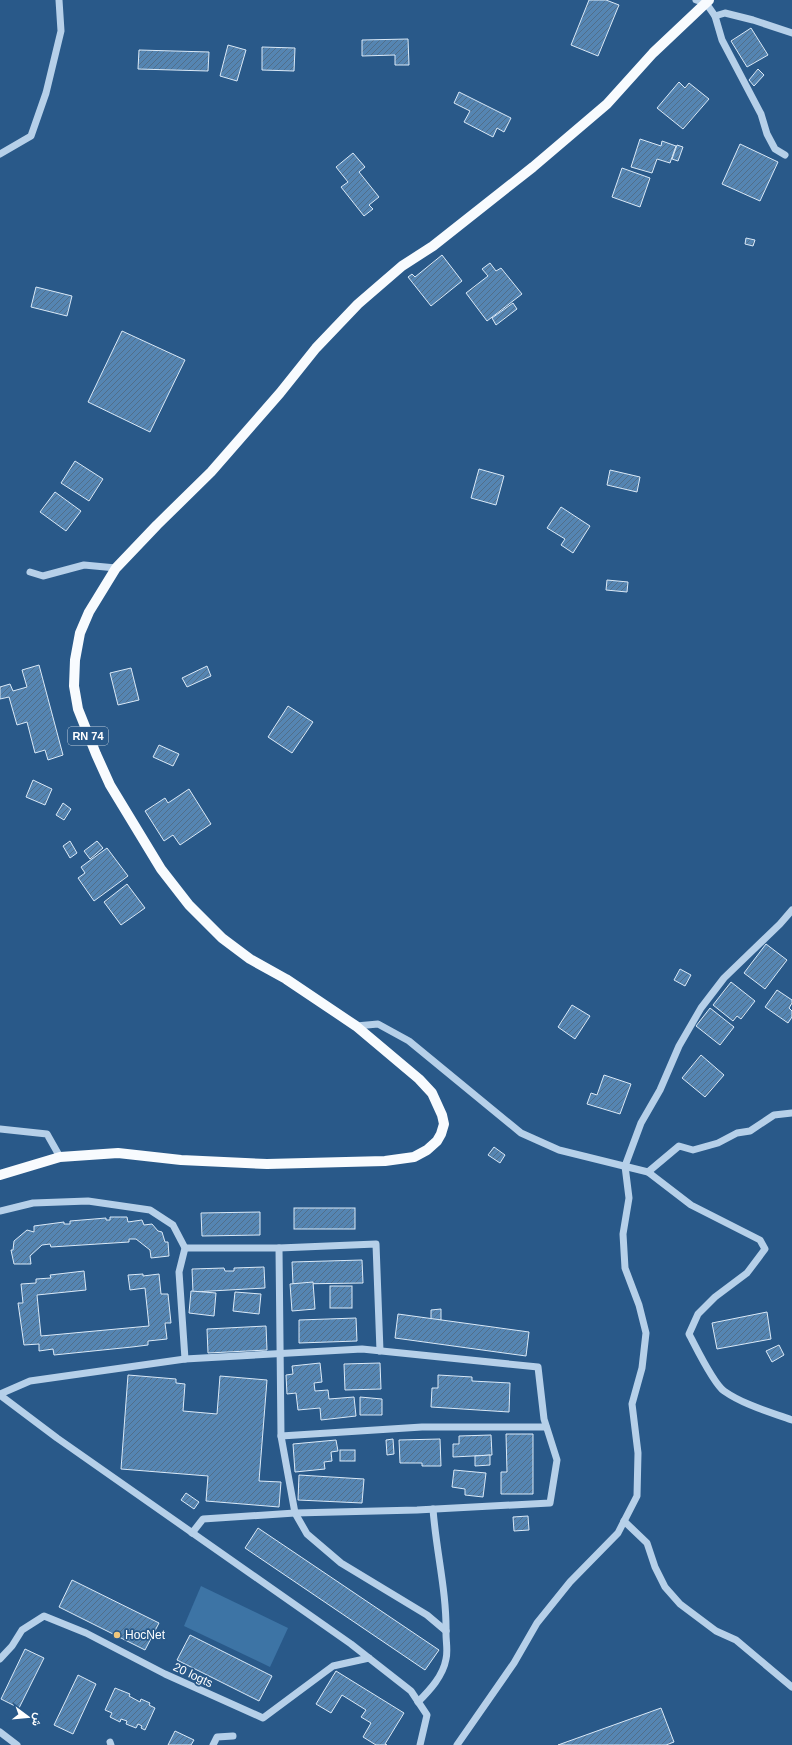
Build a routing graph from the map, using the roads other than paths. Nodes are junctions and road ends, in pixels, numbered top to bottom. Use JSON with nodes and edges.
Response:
{"nodes":[{"id":1,"x":59,"y":0,"type":"edge"},
{"id":2,"x":703,"y":1,"type":"edge"},
{"id":3,"x":715,"y":16,"type":"junction"},
{"id":4,"x":792,"y":33,"type":"edge"},
{"id":5,"x":0,"y":154,"type":"edge"},
{"id":6,"x":785,"y":155,"type":"dead end"},
{"id":7,"x":116,"y":568,"type":"junction"},
{"id":8,"x":30,"y":572,"type":"dead end"},
{"id":9,"x":792,"y":910,"type":"edge"},
{"id":10,"x":356,"y":1026,"type":"junction"},
{"id":11,"x":792,"y":1113,"type":"edge"},
{"id":12,"x":0,"y":1129,"type":"edge"},
{"id":13,"x":60,"y":1157,"type":"junction"},
{"id":14,"x":625,"y":1166,"type":"junction"},
{"id":15,"x":648,"y":1172,"type":"junction"},
{"id":16,"x":0,"y":1175,"type":"edge"},
{"id":17,"x":0,"y":1211,"type":"edge"},
{"id":18,"x":185,"y":1248,"type":"junction"},
{"id":19,"x":279,"y":1248,"type":"junction"},
{"id":20,"x":380,"y":1351,"type":"junction"},
{"id":21,"x":280,"y":1355,"type":"junction"},
{"id":22,"x":185,"y":1359,"type":"junction"},
{"id":23,"x":0,"y":1394,"type":"edge"},
{"id":24,"x":792,"y":1420,"type":"edge"},
{"id":25,"x":546,"y":1427,"type":"junction"},
{"id":26,"x":281,"y":1436,"type":"junction"},
{"id":27,"x":433,"y":1509,"type":"junction"},
{"id":28,"x":295,"y":1513,"type":"junction"},
{"id":29,"x":624,"y":1521,"type":"junction"},
{"id":30,"x":192,"y":1533,"type":"junction"},
{"id":31,"x":446,"y":1631,"type":"junction"},
{"id":32,"x":369,"y":1658,"type":"junction"},
{"id":33,"x":0,"y":1659,"type":"edge"},
{"id":34,"x":792,"y":1687,"type":"edge"},
{"id":35,"x":418,"y":1702,"type":"junction"},
{"id":36,"x":0,"y":1732,"type":"edge"},
{"id":37,"x":233,"y":1736,"type":"dead end"},
{"id":38,"x":17,"y":1745,"type":"edge"},
{"id":39,"x":213,"y":1745,"type":"edge"},
{"id":40,"x":420,"y":1745,"type":"edge"},
{"id":41,"x":457,"y":1745,"type":"edge"}],
"edges":[{"from":1,"to":5,"type":"street"},
{"from":2,"to":3,"type":"street"},
{"from":2,"to":7,"type":"main road","number":"RN 74"},
{"from":3,"to":4,"type":"street"},
{"from":3,"to":6,"type":"street"},
{"from":7,"to":8,"type":"street"},
{"from":7,"to":10,"type":"main road","number":"RN 74"},
{"from":9,"to":14,"type":"street"},
{"from":10,"to":13,"type":"main road","number":"RN 74"},
{"from":10,"to":14,"type":"street"},
{"from":11,"to":15,"type":"street"},
{"from":12,"to":13,"type":"street"},
{"from":13,"to":16,"type":"main road","number":"RN 74"},
{"from":14,"to":15,"type":"street"},
{"from":14,"to":29,"type":"street"},
{"from":15,"to":24,"type":"street"},
{"from":17,"to":18,"type":"street"},
{"from":18,"to":19,"type":"street"},
{"from":18,"to":22,"type":"street"},
{"from":19,"to":20,"type":"street"},
{"from":19,"to":21,"type":"street"},
{"from":20,"to":21,"type":"street"},
{"from":20,"to":25,"type":"street"},
{"from":21,"to":22,"type":"street"},
{"from":21,"to":26,"type":"street"},
{"from":22,"to":23,"type":"street"},
{"from":23,"to":30,"type":"street"},
{"from":25,"to":26,"type":"street"},
{"from":25,"to":27,"type":"street"},
{"from":26,"to":28,"type":"street"},
{"from":27,"to":28,"type":"street"},
{"from":27,"to":31,"type":"street"},
{"from":28,"to":30,"type":"street"},
{"from":28,"to":31,"type":"street"},
{"from":29,"to":34,"type":"street"},
{"from":29,"to":41,"type":"street"},
{"from":30,"to":32,"type":"street"},
{"from":31,"to":35,"type":"street"},
{"from":32,"to":33,"type":"street","name":"20 logts"},
{"from":32,"to":35,"type":"street"},
{"from":35,"to":40,"type":"street"},
{"from":36,"to":38,"type":"street"},
{"from":37,"to":39,"type":"street"}]}
